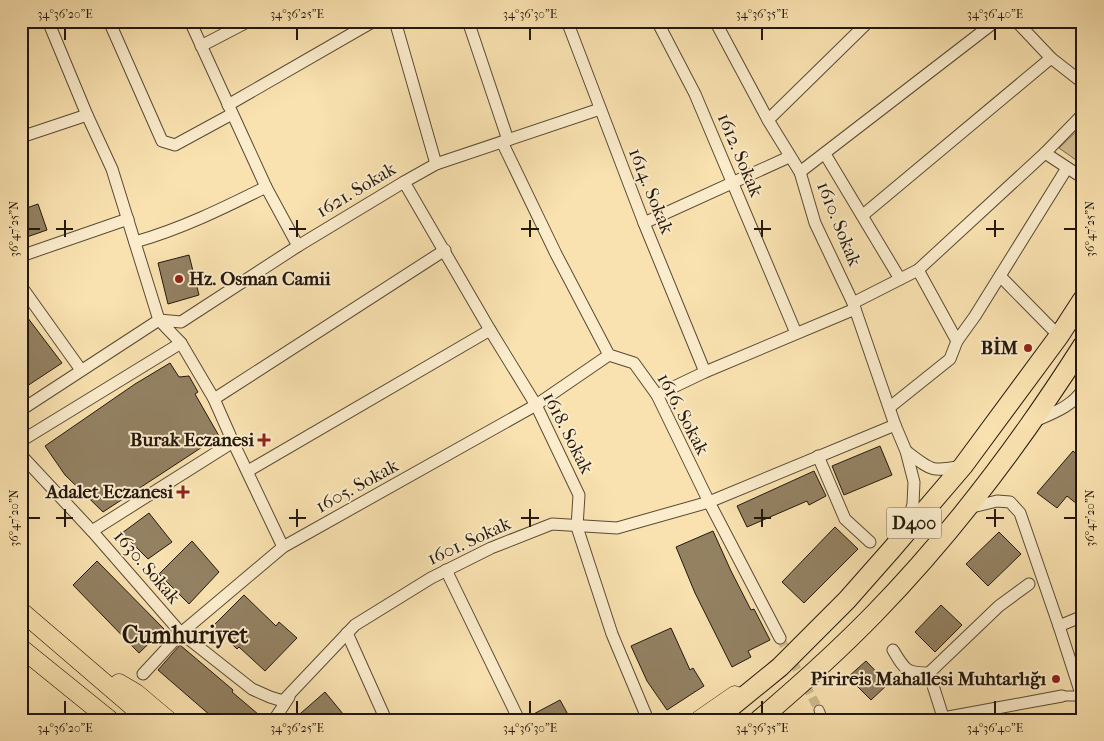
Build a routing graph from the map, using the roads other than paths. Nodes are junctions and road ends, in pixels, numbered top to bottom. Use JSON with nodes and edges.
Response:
{"nodes":[{"id":1,"x":48,"y":21,"type":"edge"},
{"id":2,"x":109,"y":21,"type":"edge"},
{"id":3,"x":190,"y":21,"type":"edge"},
{"id":4,"x":249,"y":21,"type":"edge"},
{"id":5,"x":374,"y":21,"type":"edge"},
{"id":6,"x":395,"y":21,"type":"edge"},
{"id":7,"x":468,"y":21,"type":"edge"},
{"id":8,"x":567,"y":21,"type":"edge"},
{"id":9,"x":657,"y":21,"type":"edge"},
{"id":10,"x":870,"y":21,"type":"edge"},
{"id":11,"x":996,"y":21,"type":"edge"},
{"id":12,"x":1016,"y":21,"type":"edge"},
{"id":13,"x":717,"y":22,"type":"edge"},
{"id":14,"x":201,"y":46,"type":"junction"},
{"id":15,"x":1052,"y":58,"type":"junction"},
{"id":16,"x":1083,"y":83,"type":"edge"},
{"id":17,"x":230,"y":109,"type":"junction"},
{"id":18,"x":600,"y":109,"type":"junction"},
{"id":19,"x":1083,"y":114,"type":"edge"},
{"id":20,"x":87,"y":115,"type":"junction"},
{"id":21,"x":768,"y":120,"type":"junction"},
{"id":22,"x":21,"y":137,"type":"edge"},
{"id":23,"x":505,"y":141,"type":"junction"},
{"id":24,"x":1045,"y":152,"type":"junction"},
{"id":25,"x":825,"y":154,"type":"junction"},
{"id":26,"x":789,"y":157,"type":"junction"},
{"id":27,"x":436,"y":164,"type":"junction"},
{"id":28,"x":1067,"y":168,"type":"junction"},
{"id":29,"x":800,"y":172,"type":"junction"},
{"id":30,"x":1083,"y":178,"type":"edge"},
{"id":31,"x":404,"y":182,"type":"junction"},
{"id":32,"x":734,"y":184,"type":"junction"},
{"id":33,"x":266,"y":187,"type":"junction"},
{"id":34,"x":863,"y":215,"type":"junction"},
{"id":35,"x":128,"y":219,"type":"junction"},
{"id":36,"x":644,"y":224,"type":"junction"},
{"id":37,"x":135,"y":242,"type":"junction"},
{"id":38,"x":298,"y":246,"type":"junction"},
{"id":39,"x":445,"y":250,"type":"junction"},
{"id":40,"x":21,"y":256,"type":"edge"},
{"id":41,"x":918,"y":270,"type":"junction"},
{"id":42,"x":1000,"y":276,"type":"junction"},
{"id":43,"x":900,"y":279,"type":"junction"},
{"id":44,"x":21,"y":286,"type":"edge"},
{"id":45,"x":1083,"y":299,"type":"edge"},
{"id":46,"x":854,"y":306,"type":"junction"},
{"id":47,"x":159,"y":320,"type":"junction"},
{"id":48,"x":490,"y":330,"type":"junction"},
{"id":49,"x":796,"y":333,"type":"junction"},
{"id":50,"x":1058,"y":336,"type":"junction"},
{"id":51,"x":957,"y":341,"type":"junction"},
{"id":52,"x":182,"y":343,"type":"junction"},
{"id":53,"x":1083,"y":345,"type":"edge"},
{"id":54,"x":609,"y":355,"type":"junction"},
{"id":55,"x":81,"y":370,"type":"junction"},
{"id":56,"x":705,"y":372,"type":"junction"},
{"id":57,"x":657,"y":395,"type":"junction"},
{"id":58,"x":214,"y":399,"type":"junction"},
{"id":59,"x":1081,"y":399,"type":"edge"},
{"id":60,"x":536,"y":405,"type":"junction"},
{"id":61,"x":890,"y":407,"type":"junction"},
{"id":62,"x":21,"y":410,"type":"edge"},
{"id":63,"x":1030,"y":423,"type":"junction"},
{"id":64,"x":895,"y":425,"type":"junction"},
{"id":65,"x":21,"y":441,"type":"edge"},
{"id":66,"x":232,"y":442,"type":"junction"},
{"id":67,"x":906,"y":451,"type":"junction"},
{"id":68,"x":21,"y":455,"type":"edge"},
{"id":69,"x":818,"y":456,"type":"junction"},
{"id":70,"x":963,"y":466,"type":"junction"},
{"id":71,"x":248,"y":471,"type":"junction"},
{"id":72,"x":709,"y":502,"type":"junction"},
{"id":73,"x":968,"y":508,"type":"junction"},
{"id":74,"x":577,"y":527,"type":"junction"},
{"id":75,"x":92,"y":531,"type":"junction"},
{"id":76,"x":904,"y":536,"type":"junction"},
{"id":77,"x":870,"y":542,"type":"dead end"},
{"id":78,"x":283,"y":547,"type":"junction"},
{"id":79,"x":446,"y":570,"type":"junction"},
{"id":80,"x":1028,"y":584,"type":"dead end"},
{"id":81,"x":21,"y":611,"type":"edge"},
{"id":82,"x":1083,"y":616,"type":"edge"},
{"id":83,"x":1059,"y":626,"type":"junction"},
{"id":84,"x":181,"y":633,"type":"junction"},
{"id":85,"x":347,"y":633,"type":"junction"},
{"id":86,"x":780,"y":638,"type":"tunnel mouth"},
{"id":87,"x":21,"y":648,"type":"edge"},
{"id":88,"x":893,"y":650,"type":"dead end"},
{"id":89,"x":73,"y":656,"type":"junction"},
{"id":90,"x":780,"y":667,"type":"junction"},
{"id":91,"x":50,"y":670,"type":"junction"},
{"id":92,"x":929,"y":673,"type":"junction"},
{"id":93,"x":143,"y":674,"type":"dead end"},
{"id":94,"x":294,"y":689,"type":"junction"},
{"id":95,"x":1062,"y":696,"type":"joint"},
{"id":96,"x":1082,"y":697,"type":"edge"},
{"id":97,"x":283,"y":701,"type":"joint"},
{"id":98,"x":819,"y":710,"type":"tunnel mouth"},
{"id":99,"x":943,"y":719,"type":"edge"},
{"id":100,"x":92,"y":720,"type":"edge"},
{"id":101,"x":110,"y":720,"type":"edge"},
{"id":102,"x":148,"y":720,"type":"edge"},
{"id":103,"x":168,"y":720,"type":"edge"},
{"id":104,"x":274,"y":720,"type":"edge"},
{"id":105,"x":386,"y":720,"type":"edge"},
{"id":106,"x":519,"y":720,"type":"edge"},
{"id":107,"x":648,"y":720,"type":"edge"},
{"id":108,"x":699,"y":720,"type":"edge"},
{"id":109,"x":715,"y":720,"type":"edge"},
{"id":110,"x":759,"y":720,"type":"edge"},
{"id":111,"x":824,"y":720,"type":"edge"}],
"edges":[{"from":1,"to":20,"type":"street"},
{"from":2,"to":17,"type":"street"},
{"from":3,"to":14,"type":"street"},
{"from":4,"to":14,"type":"street"},
{"from":5,"to":17,"type":"street"},
{"from":6,"to":27,"type":"street"},
{"from":7,"to":23,"type":"street"},
{"from":8,"to":18,"type":"street","name":"1614. Sokak"},
{"from":9,"to":32,"type":"street","name":"1612. Sokak"},
{"from":10,"to":21,"type":"street"},
{"from":11,"to":25,"type":"street"},
{"from":12,"to":15,"type":"street"},
{"from":13,"to":21,"type":"street","name":"1610. Sokak"},
{"from":14,"to":17,"type":"street"},
{"from":15,"to":16,"type":"street"},
{"from":15,"to":34,"type":"street"},
{"from":17,"to":33,"type":"street"},
{"from":18,"to":23,"type":"street","name":"1621. Sokak"},
{"from":18,"to":36,"type":"street","name":"1614. Sokak"},
{"from":19,"to":24,"type":"street"},
{"from":20,"to":22,"type":"street"},
{"from":20,"to":35,"type":"street"},
{"from":21,"to":26,"type":"street","name":"1610. Sokak"},
{"from":23,"to":27,"type":"street","name":"1621. Sokak"},
{"from":23,"to":54,"type":"street"},
{"from":24,"to":28,"type":"street"},
{"from":24,"to":41,"type":"street"},
{"from":25,"to":29,"type":"street"},
{"from":25,"to":34,"type":"street"},
{"from":26,"to":29,"type":"street","name":"1610. Sokak"},
{"from":26,"to":32,"type":"street"},
{"from":27,"to":31,"type":"street","name":"1621. Sokak"},
{"from":28,"to":30,"type":"street"},
{"from":28,"to":42,"type":"street"},
{"from":29,"to":46,"type":"street","name":"1610. Sokak"},
{"from":31,"to":38,"type":"street","name":"1621. Sokak"},
{"from":31,"to":39,"type":"street","name":"1618. Sokak"},
{"from":32,"to":36,"type":"street"},
{"from":32,"to":49,"type":"street","name":"1612. Sokak"},
{"from":33,"to":37,"type":"street"},
{"from":33,"to":38,"type":"street"},
{"from":34,"to":43,"type":"street"},
{"from":35,"to":37,"type":"street"},
{"from":35,"to":40,"type":"street"},
{"from":36,"to":56,"type":"street","name":"1614. Sokak"},
{"from":37,"to":47,"type":"street"},
{"from":38,"to":47,"type":"street","name":"1621. Sokak"},
{"from":39,"to":48,"type":"street","name":"1618. Sokak"},
{"from":39,"to":58,"type":"street"},
{"from":41,"to":43,"type":"street"},
{"from":41,"to":51,"type":"street"},
{"from":42,"to":50,"type":"street"},
{"from":42,"to":51,"type":"street"},
{"from":43,"to":46,"type":"street"},
{"from":44,"to":55,"type":"street"},
{"from":45,"to":50,"type":"highway","number":"D400"},
{"from":46,"to":49,"type":"street"},
{"from":46,"to":61,"type":"street","name":"1610. Sokak"},
{"from":47,"to":52,"type":"street"},
{"from":47,"to":55,"type":"street"},
{"from":48,"to":60,"type":"street","name":"1618. Sokak"},
{"from":48,"to":71,"type":"street"},
{"from":49,"to":56,"type":"street"},
{"from":50,"to":70,"type":"highway","number":"D400"},
{"from":51,"to":61,"type":"street"},
{"from":52,"to":58,"type":"street"},
{"from":52,"to":65,"type":"street"},
{"from":53,"to":63,"type":"highway","number":"D400"},
{"from":54,"to":57,"type":"street","name":"1616. Sokak"},
{"from":54,"to":60,"type":"street","name":"1605. Sokak"},
{"from":55,"to":62,"type":"street"},
{"from":56,"to":57,"type":"street"},
{"from":57,"to":72,"type":"street","name":"1616. Sokak"},
{"from":58,"to":66,"type":"street"},
{"from":59,"to":63,"type":"street"},
{"from":60,"to":74,"type":"street","name":"1618. Sokak"},
{"from":60,"to":78,"type":"street","name":"1605. Sokak"},
{"from":61,"to":64,"type":"street","name":"1610. Sokak"},
{"from":63,"to":73,"type":"highway","number":"D400"},
{"from":64,"to":67,"type":"street","name":"1610. Sokak"},
{"from":64,"to":69,"type":"street","name":"1601. Sokak"},
{"from":66,"to":71,"type":"street"},
{"from":66,"to":75,"type":"street"},
{"from":67,"to":70,"type":"street"},
{"from":67,"to":76,"type":"street","name":"1610. Sokak"},
{"from":68,"to":75,"type":"street","name":"1630. Sokak"},
{"from":69,"to":72,"type":"street","name":"1601. Sokak"},
{"from":69,"to":77,"type":"street"},
{"from":70,"to":76,"type":"highway","number":"D400"},
{"from":71,"to":78,"type":"street"},
{"from":72,"to":74,"type":"street","name":"1601. Sokak"},
{"from":72,"to":86,"type":"street","name":"1616. Sokak"},
{"from":73,"to":83,"type":"street"},
{"from":73,"to":110,"type":"highway","number":"D400"},
{"from":74,"to":79,"type":"street","name":"1601. Sokak"},
{"from":74,"to":107,"type":"street","name":"1618. Sokak"},
{"from":75,"to":84,"type":"street","name":"1630. Sokak"},
{"from":76,"to":90,"type":"highway","number":"D400"},
{"from":78,"to":84,"type":"street","name":"1605. Sokak"},
{"from":79,"to":85,"type":"street","name":"1601. Sokak"},
{"from":79,"to":106,"type":"street"},
{"from":80,"to":92,"type":"street"},
{"from":81,"to":89,"type":"main road"},
{"from":82,"to":83,"type":"street"},
{"from":83,"to":96,"type":"street"},
{"from":84,"to":93,"type":"street","name":"1605. Sokak"},
{"from":84,"to":97,"type":"street","name":"1630. Sokak"},
{"from":85,"to":94,"type":"street","name":"1601. Sokak"},
{"from":85,"to":105,"type":"street"},
{"from":87,"to":91,"type":"main road"},
{"from":88,"to":92,"type":"street"},
{"from":89,"to":102,"type":"main road"},
{"from":89,"to":103,"type":"main road"},
{"from":90,"to":108,"type":"main road"},
{"from":90,"to":109,"type":"highway","number":"D400"},
{"from":91,"to":100,"type":"main road"},
{"from":91,"to":101,"type":"main road"},
{"from":92,"to":99,"type":"street"},
{"from":94,"to":97,"type":"street","name":"1601. Sokak"},
{"from":94,"to":104,"type":"street"},
{"from":95,"to":96,"type":"street"},
{"from":95,"to":99,"type":"street"},
{"from":98,"to":111,"type":"street"}]}
